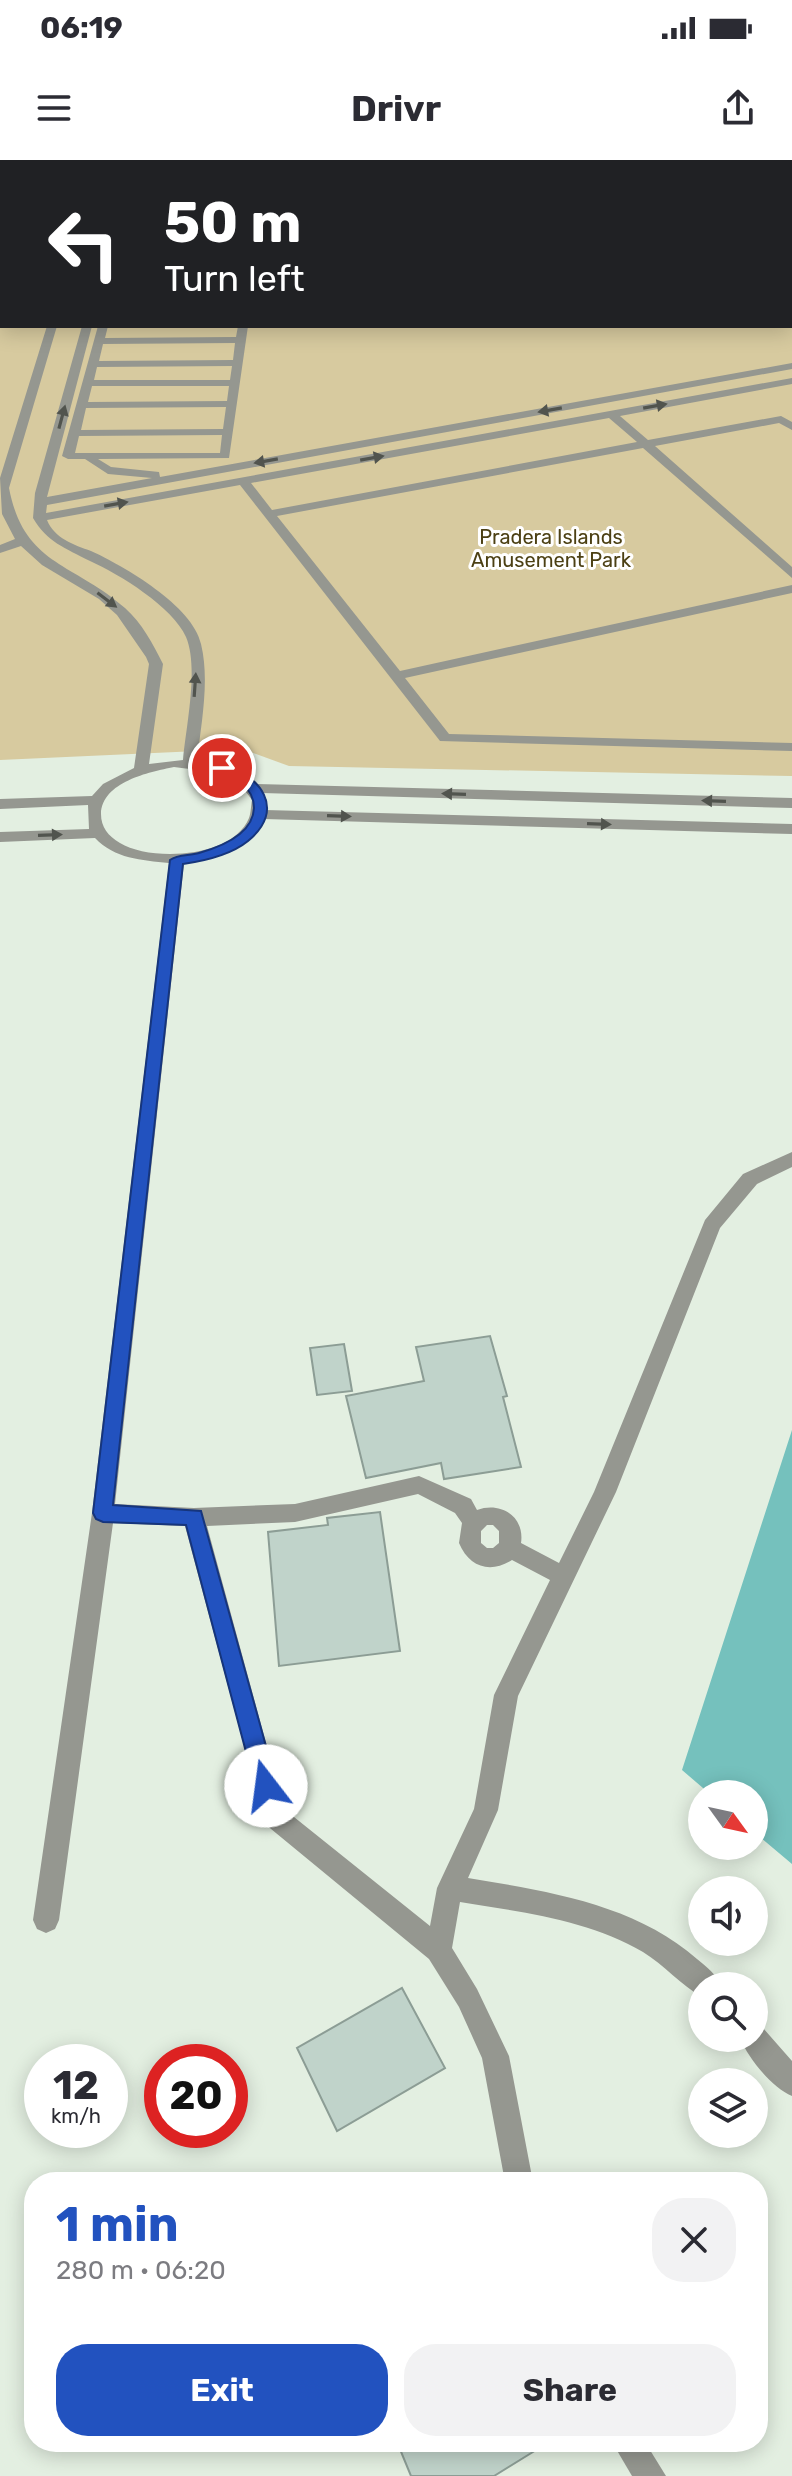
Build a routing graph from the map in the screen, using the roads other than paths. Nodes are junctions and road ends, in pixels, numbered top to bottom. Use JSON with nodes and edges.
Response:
{"nodes":[{"id":1,"x":51,"y":328,"type":"edge"},
{"id":2,"x":86,"y":328,"type":"edge"},
{"id":3,"x":102,"y":328,"type":"edge"},
{"id":4,"x":178,"y":328,"type":"edge"},
{"id":5,"x":243,"y":328,"type":"edge"},
{"id":6,"x":175,"y":340,"type":"junction"},
{"id":7,"x":241,"y":340,"type":"junction"},
{"id":8,"x":99,"y":341,"type":"junction"},
{"id":9,"x":171,"y":363,"type":"junction"},
{"id":10,"x":238,"y":363,"type":"junction"},
{"id":11,"x":93,"y":364,"type":"junction"},
{"id":12,"x":792,"y":366,"type":"edge"},
{"id":13,"x":792,"y":381,"type":"edge"},
{"id":14,"x":88,"y":383,"type":"junction"},
{"id":15,"x":167,"y":383,"type":"junction"},
{"id":16,"x":235,"y":383,"type":"junction"},
{"id":17,"x":163,"y":404,"type":"junction"},
{"id":18,"x":232,"y":404,"type":"junction"},
{"id":19,"x":82,"y":405,"type":"junction"},
{"id":20,"x":612,"y":414,"type":"junction"},
{"id":21,"x":792,"y":427,"type":"edge"},
{"id":22,"x":229,"y":432,"type":"junction"},
{"id":23,"x":75,"y":433,"type":"junction"},
{"id":24,"x":158,"y":433,"type":"junction"},
{"id":25,"x":645,"y":444,"type":"junction"},
{"id":26,"x":154,"y":456,"type":"junction"},
{"id":27,"x":85,"y":457,"type":"junction"},
{"id":28,"x":175,"y":478,"type":"junction"},
{"id":29,"x":243,"y":481,"type":"junction"},
{"id":30,"x":41,"y":502,"type":"junction"},
{"id":31,"x":269,"y":514,"type":"junction"},
{"id":32,"x":39,"y":518,"type":"junction"},
{"id":33,"x":20,"y":542,"type":"junction"},
{"id":34,"x":0,"y":549,"type":"edge"},
{"id":35,"x":792,"y":574,"type":"edge"},
{"id":36,"x":792,"y":589,"type":"edge"},
{"id":37,"x":397,"y":676,"type":"junction"},
{"id":38,"x":792,"y":747,"type":"edge"},
{"id":39,"x":190,"y":763,"type":"junction"},
{"id":40,"x":141,"y":770,"type":"junction"},
{"id":41,"x":254,"y":788,"type":"junction"},
{"id":42,"x":98,"y":800,"type":"junction"},
{"id":43,"x":792,"y":803,"type":"edge"},
{"id":44,"x":0,"y":804,"type":"edge"},
{"id":45,"x":261,"y":814,"type":"junction"},
{"id":46,"x":792,"y":829,"type":"edge"},
{"id":47,"x":100,"y":833,"type":"junction"},
{"id":48,"x":0,"y":837,"type":"edge"},
{"id":49,"x":177,"y":860,"type":"junction"},
{"id":50,"x":792,"y":1159,"type":"edge"},
{"id":51,"x":103,"y":1513,"type":"junction"},
{"id":52,"x":194,"y":1517,"type":"junction"},
{"id":53,"x":565,"y":1577,"type":"junction"},
{"id":54,"x":450,"y":1888,"type":"junction"},
{"id":55,"x":46,"y":1920,"type":"dead end"},
{"id":56,"x":438,"y":1950,"type":"junction"},
{"id":57,"x":691,"y":1972,"type":"edge"},
{"id":58,"x":765,"y":2052,"type":"edge"},
{"id":59,"x":792,"y":2082,"type":"edge"},
{"id":60,"x":517,"y":2172,"type":"edge"},
{"id":61,"x":634,"y":2452,"type":"edge"},
{"id":62,"x":650,"y":2476,"type":"edge"}],
"edges":[{"from":1,"to":33,"type":"street"},
{"from":30,"to":2,"type":"street","one_way":true},
{"from":3,"to":8,"type":"street"},
{"from":4,"to":6,"type":"street"},
{"from":5,"to":7,"type":"street"},
{"from":6,"to":7,"type":"street"},
{"from":6,"to":8,"type":"street"},
{"from":6,"to":9,"type":"street"},
{"from":7,"to":10,"type":"street"},
{"from":8,"to":11,"type":"street"},
{"from":9,"to":10,"type":"street"},
{"from":9,"to":11,"type":"street"},
{"from":9,"to":15,"type":"street"},
{"from":10,"to":16,"type":"street"},
{"from":11,"to":14,"type":"street"},
{"from":12,"to":28,"type":"street","one_way":true},
{"from":20,"to":13,"type":"street","one_way":true},
{"from":14,"to":15,"type":"street"},
{"from":14,"to":19,"type":"street"},
{"from":15,"to":16,"type":"street"},
{"from":15,"to":17,"type":"street"},
{"from":16,"to":18,"type":"street"},
{"from":17,"to":18,"type":"street"},
{"from":17,"to":19,"type":"street"},
{"from":17,"to":24,"type":"street"},
{"from":18,"to":22,"type":"street"},
{"from":19,"to":23,"type":"street"},
{"from":20,"to":25,"type":"street"},
{"from":29,"to":20,"type":"street","one_way":true},
{"from":21,"to":25,"type":"street"},
{"from":22,"to":24,"type":"street"},
{"from":22,"to":26,"type":"street"},
{"from":23,"to":24,"type":"street"},
{"from":23,"to":27,"type":"street"},
{"from":24,"to":26,"type":"street"},
{"from":25,"to":31,"type":"street"},
{"from":25,"to":35,"type":"street"},
{"from":26,"to":27,"type":"street"},
{"from":27,"to":28,"type":"street"},
{"from":28,"to":30,"type":"street"},
{"from":29,"to":31,"type":"street"},
{"from":32,"to":29,"type":"street","one_way":true},
{"from":30,"to":32,"type":"street"},
{"from":31,"to":37,"type":"street"},
{"from":39,"to":32,"type":"street","one_way":true},
{"from":33,"to":34,"type":"street"},
{"from":33,"to":40,"type":"street","one_way":true},
{"from":36,"to":37,"type":"street"},
{"from":37,"to":38,"type":"street"},
{"from":39,"to":40,"type":"street"},
{"from":39,"to":41,"type":"street"},
{"from":40,"to":42,"type":"street"},
{"from":43,"to":41,"type":"street","one_way":true},
{"from":41,"to":45,"type":"street"},
{"from":42,"to":44,"type":"street"},
{"from":42,"to":47,"type":"street"},
{"from":45,"to":46,"type":"street","one_way":true},
{"from":45,"to":49,"type":"street"},
{"from":48,"to":47,"type":"street","one_way":true},
{"from":47,"to":49,"type":"street"},
{"from":49,"to":51,"type":"street"},
{"from":50,"to":53,"type":"street"},
{"from":51,"to":52,"type":"street"},
{"from":51,"to":55,"type":"street"},
{"from":52,"to":53,"type":"street"},
{"from":52,"to":56,"type":"street"},
{"from":53,"to":54,"type":"street"},
{"from":54,"to":56,"type":"street"},
{"from":54,"to":57,"type":"street"},
{"from":56,"to":60,"type":"street"},
{"from":58,"to":59,"type":"street"},
{"from":61,"to":62,"type":"street"}]}
